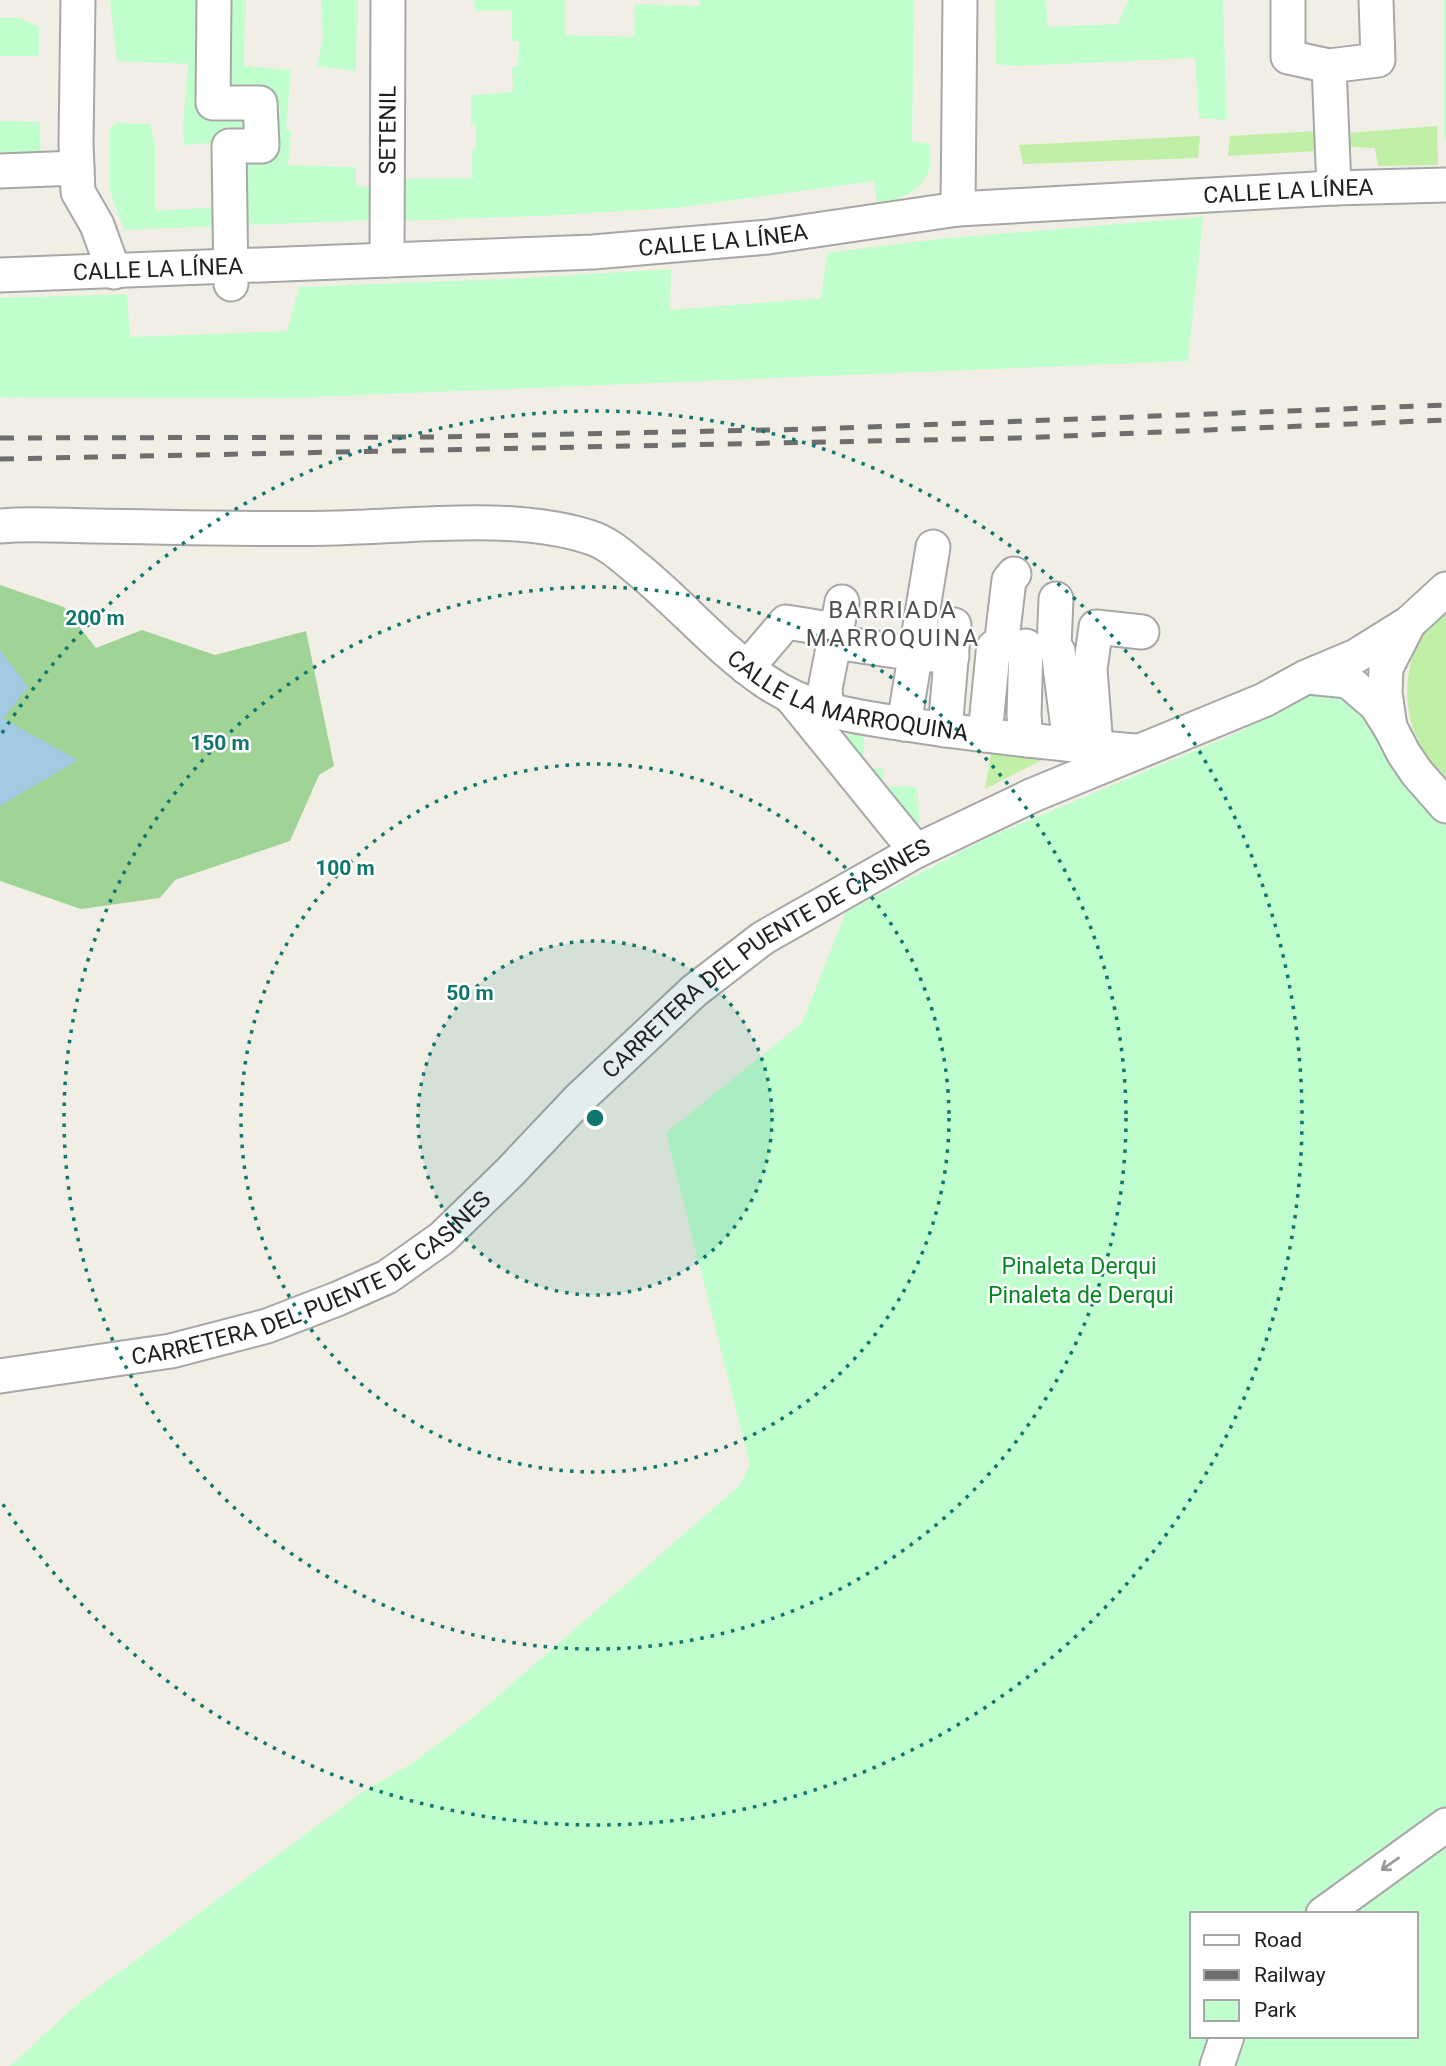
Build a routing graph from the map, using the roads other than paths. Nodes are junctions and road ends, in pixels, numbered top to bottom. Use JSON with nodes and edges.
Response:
{"nodes":[{"id":1,"x":78,"y":0,"type":"edge"},
{"id":2,"x":214,"y":0,"type":"edge"},
{"id":3,"x":388,"y":0,"type":"edge"},
{"id":4,"x":960,"y":0,"type":"edge"},
{"id":5,"x":1288,"y":0,"type":"edge"},
{"id":6,"x":1376,"y":0,"type":"edge"},
{"id":7,"x":1329,"y":66,"type":"junction"},
{"id":8,"x":77,"y":169,"type":"junction"},
{"id":9,"x":0,"y":172,"type":"edge"},
{"id":10,"x":1446,"y":185,"type":"edge"},
{"id":11,"x":1334,"y":188,"type":"junction"},
{"id":12,"x":958,"y":209,"type":"junction"},
{"id":13,"x":387,"y":260,"type":"junction"},
{"id":14,"x":114,"y":272,"type":"junction"},
{"id":15,"x":0,"y":275,"type":"edge"},
{"id":16,"x":230,"y":276,"type":"junction"},
{"id":17,"x":0,"y":526,"type":"edge"},
{"id":18,"x":933,"y":548,"type":"dead end"},
{"id":19,"x":1014,"y":574,"type":"dead end"},
{"id":20,"x":1446,"y":589,"type":"edge"},
{"id":21,"x":1056,"y":599,"type":"dead end"},
{"id":22,"x":1409,"y":623,"type":"junction"},
{"id":23,"x":837,"y":625,"type":"junction"},
{"id":24,"x":1142,"y":632,"type":"dead end"},
{"id":25,"x":1026,"y":646,"type":"dead end"},
{"id":26,"x":916,"y":654,"type":"junction"},
{"id":27,"x":1356,"y":656,"type":"junction"},
{"id":28,"x":747,"y":668,"type":"junction"},
{"id":29,"x":1386,"y":668,"type":"junction"},
{"id":30,"x":1306,"y":677,"type":"junction"},
{"id":31,"x":1361,"y":692,"type":"junction"},
{"id":32,"x":790,"y":696,"type":"junction"},
{"id":33,"x":827,"y":710,"type":"junction"},
{"id":34,"x":904,"y":724,"type":"junction"},
{"id":35,"x":1390,"y":727,"type":"junction"},
{"id":36,"x":945,"y":730,"type":"junction"},
{"id":37,"x":985,"y":736,"type":"junction"},
{"id":38,"x":1026,"y":740,"type":"junction"},
{"id":39,"x":1083,"y":746,"type":"junction"},
{"id":40,"x":1141,"y":751,"type":"junction"},
{"id":41,"x":1446,"y":806,"type":"edge"},
{"id":42,"x":916,"y":851,"type":"junction"},
{"id":43,"x":0,"y":1376,"type":"edge"},
{"id":44,"x":1446,"y":1825,"type":"edge"},
{"id":45,"x":1326,"y":1912,"type":"edge"},
{"id":46,"x":1226,"y":2038,"type":"edge"},
{"id":47,"x":1216,"y":2066,"type":"edge"}],
"edges":[{"from":1,"to":8,"type":"street"},
{"from":2,"to":16,"type":"street"},
{"from":3,"to":13,"type":"street","name":"SETENIL"},
{"from":4,"to":12,"type":"street"},
{"from":5,"to":7,"type":"street"},
{"from":6,"to":7,"type":"street"},
{"from":7,"to":11,"type":"street"},
{"from":8,"to":9,"type":"street"},
{"from":8,"to":14,"type":"street"},
{"from":10,"to":11,"type":"street","name":"CALLE LA LÍNEA"},
{"from":11,"to":12,"type":"street","name":"CALLE LA LÍNEA"},
{"from":12,"to":13,"type":"street","name":"CALLE LA LÍNEA"},
{"from":13,"to":16,"type":"street","name":"CALLE LA LÍNEA"},
{"from":14,"to":15,"type":"street","name":"CALLE LA LÍNEA"},
{"from":14,"to":16,"type":"street","name":"CALLE LA LÍNEA"},
{"from":17,"to":28,"type":"street","name":"CALLE LA MARROQUINA"},
{"from":18,"to":26,"type":"street"},
{"from":19,"to":37,"type":"street"},
{"from":20,"to":22,"type":"street"},
{"from":21,"to":39,"type":"street"},
{"from":22,"to":27,"type":"street","name":"CARRETERA DEL PUENTE DE CASINES"},
{"from":22,"to":29,"type":"street"},
{"from":23,"to":26,"type":"street"},
{"from":23,"to":28,"type":"street"},
{"from":23,"to":33,"type":"street"},
{"from":24,"to":39,"type":"street"},
{"from":25,"to":38,"type":"street"},
{"from":26,"to":34,"type":"street"},
{"from":26,"to":36,"type":"street"},
{"from":27,"to":29,"type":"street"},
{"from":27,"to":30,"type":"street","name":"CARRETERA DEL PUENTE DE CASINES"},
{"from":27,"to":31,"type":"street"},
{"from":28,"to":32,"type":"street","name":"CALLE LA MARROQUINA"},
{"from":29,"to":35,"type":"street"},
{"from":30,"to":31,"type":"street"},
{"from":30,"to":40,"type":"street","name":"CARRETERA DEL PUENTE DE CASINES"},
{"from":31,"to":35,"type":"street"},
{"from":32,"to":33,"type":"street","name":"CALLE LA MARROQUINA"},
{"from":32,"to":42,"type":"street"},
{"from":33,"to":34,"type":"street","name":"CALLE LA MARROQUINA"},
{"from":34,"to":36,"type":"street","name":"CALLE LA MARROQUINA"},
{"from":35,"to":41,"type":"street"},
{"from":36,"to":37,"type":"street","name":"CALLE LA MARROQUINA"},
{"from":37,"to":38,"type":"street","name":"CALLE LA MARROQUINA"},
{"from":38,"to":39,"type":"street","name":"CALLE LA MARROQUINA"},
{"from":39,"to":40,"type":"street","name":"CALLE LA MARROQUINA"},
{"from":40,"to":42,"type":"street","name":"CARRETERA DEL PUENTE DE CASINES"},
{"from":42,"to":43,"type":"street","name":"CARRETERA DEL PUENTE DE CASINES"},
{"from":44,"to":45,"type":"street","one_way":true},
{"from":46,"to":47,"type":"street"}]}
